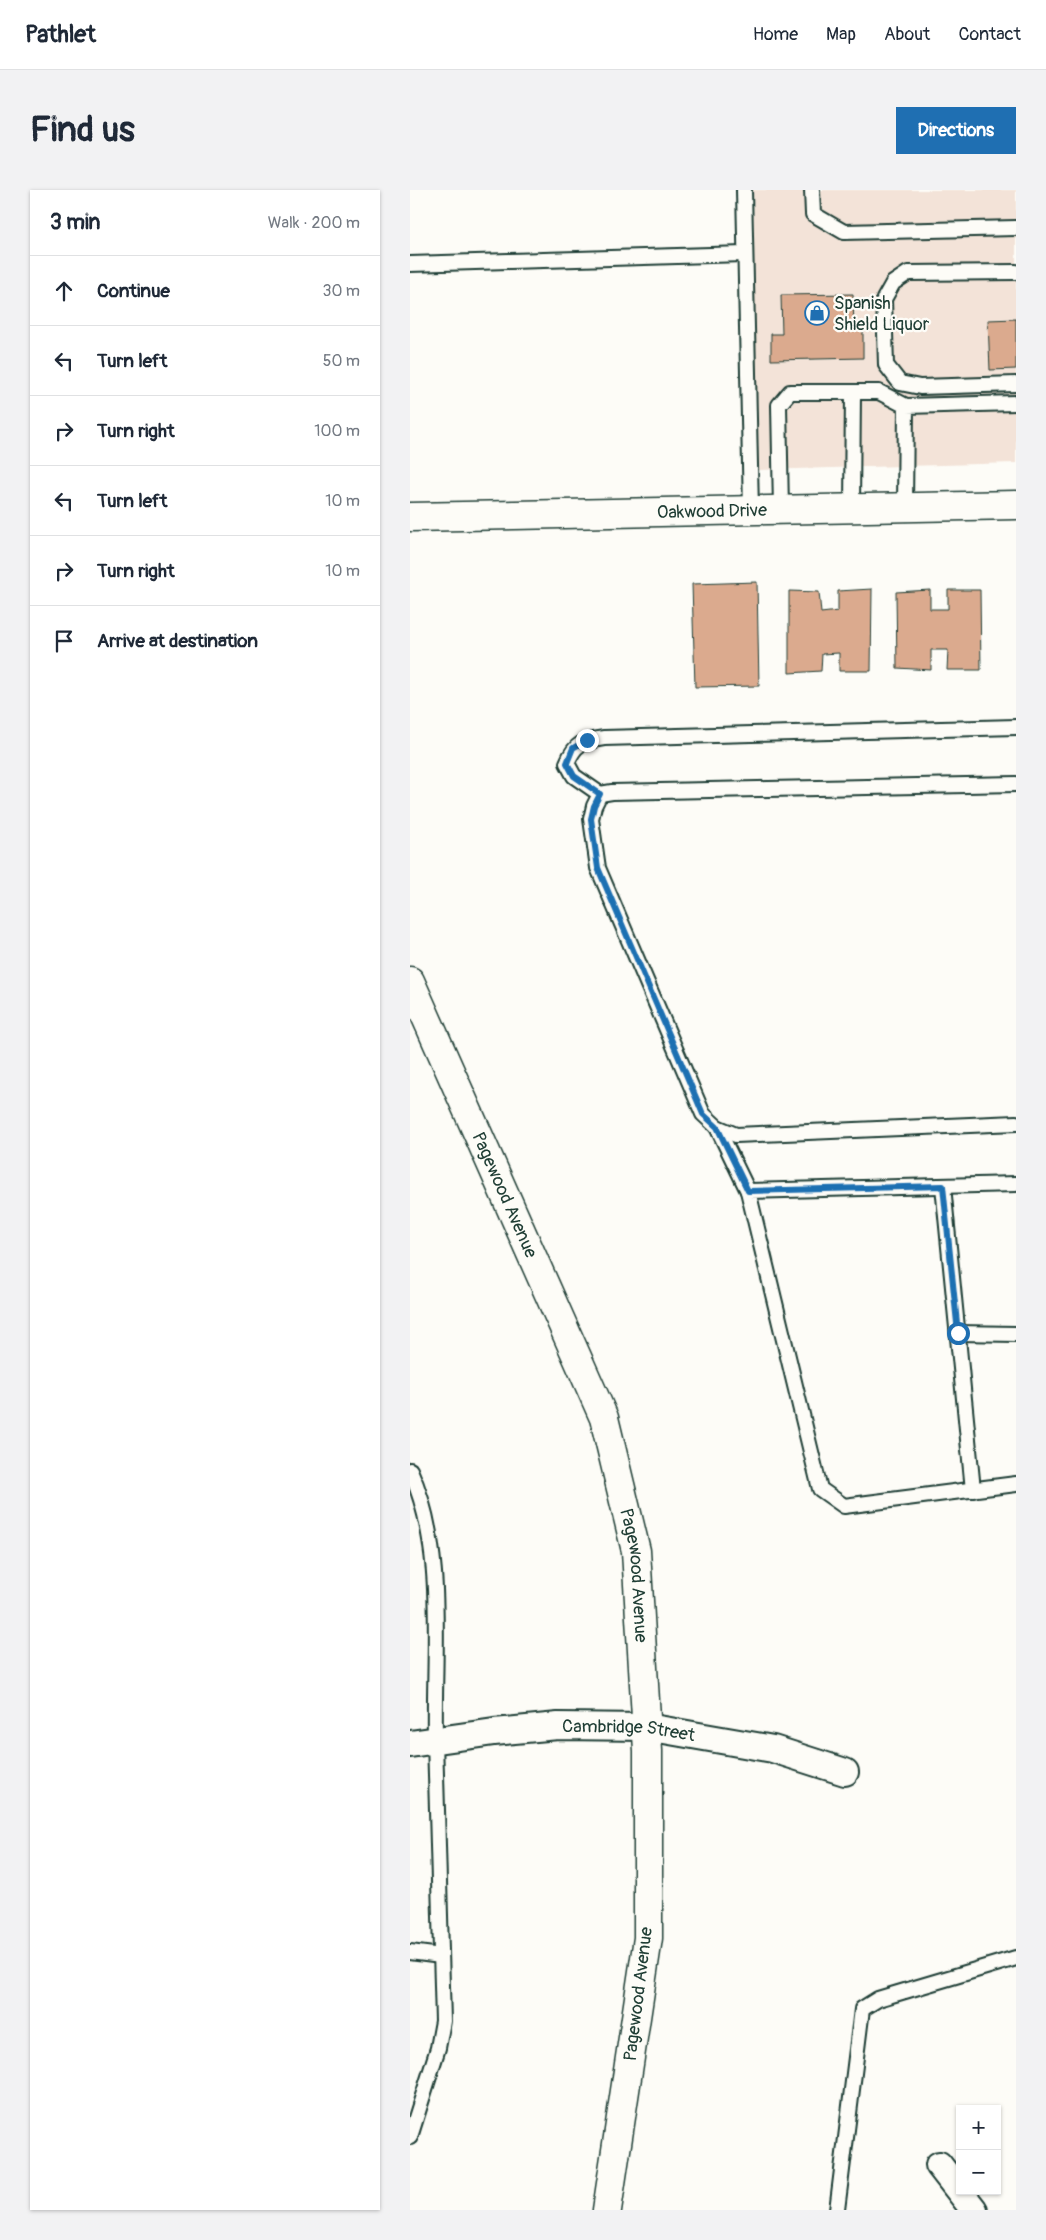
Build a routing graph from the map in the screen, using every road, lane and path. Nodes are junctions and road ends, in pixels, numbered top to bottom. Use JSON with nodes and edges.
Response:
{"nodes":[{"id":1,"x":744,"y":190,"type":"edge"},
{"id":2,"x":812,"y":190,"type":"edge"},
{"id":3,"x":1016,"y":228,"type":"edge"},
{"id":4,"x":744,"y":254,"type":"junction"},
{"id":5,"x":410,"y":264,"type":"edge"},
{"id":6,"x":1016,"y":272,"type":"edge"},
{"id":7,"x":1016,"y":384,"type":"edge"},
{"id":8,"x":853,"y":392,"type":"junction"},
{"id":9,"x":1016,"y":403,"type":"edge"},
{"id":10,"x":906,"y":406,"type":"junction"},
{"id":11,"x":1016,"y":505,"type":"edge"},
{"id":12,"x":906,"y":507,"type":"junction"},
{"id":13,"x":852,"y":508,"type":"junction"},
{"id":14,"x":780,"y":509,"type":"junction"},
{"id":15,"x":751,"y":510,"type":"junction"},
{"id":16,"x":410,"y":517,"type":"edge"},
{"id":17,"x":1016,"y":727,"type":"edge"},
{"id":18,"x":1016,"y":784,"type":"edge"},
{"id":19,"x":600,"y":794,"type":"junction"},
{"id":20,"x":410,"y":981,"type":"edge"},
{"id":21,"x":1016,"y":1123,"type":"edge"},
{"id":22,"x":717,"y":1127,"type":"junction"},
{"id":23,"x":1016,"y":1184,"type":"edge"},
{"id":24,"x":943,"y":1186,"type":"junction"},
{"id":25,"x":748,"y":1191,"type":"junction"},
{"id":26,"x":958,"y":1333,"type":"junction"},
{"id":27,"x":1016,"y":1334,"type":"edge"},
{"id":28,"x":410,"y":1470,"type":"edge"},
{"id":29,"x":1016,"y":1484,"type":"edge"},
{"id":30,"x":973,"y":1490,"type":"junction"},
{"id":31,"x":647,"y":1728,"type":"junction"},
{"id":32,"x":422,"y":1742,"type":"edge"},
{"id":33,"x":845,"y":1772,"type":"dead end"},
{"id":34,"x":410,"y":1952,"type":"edge"},
{"id":35,"x":441,"y":1956,"type":"junction"},
{"id":36,"x":1016,"y":1958,"type":"edge"},
{"id":37,"x":410,"y":2137,"type":"edge"},
{"id":38,"x":939,"y":2165,"type":"dead end"},
{"id":39,"x":607,"y":2210,"type":"edge"},
{"id":40,"x":836,"y":2210,"type":"edge"},
{"id":41,"x":974,"y":2210,"type":"edge"}],
"edges":[{"from":1,"to":4,"type":"lane"},
{"from":2,"to":3,"type":"lane"},
{"from":4,"to":5,"type":"lane"},
{"from":4,"to":15,"type":"lane"},
{"from":6,"to":7,"type":"lane"},
{"from":8,"to":10,"type":"lane"},
{"from":8,"to":13,"type":"lane"},
{"from":8,"to":14,"type":"lane"},
{"from":9,"to":10,"type":"lane"},
{"from":10,"to":12,"type":"lane"},
{"from":11,"to":12,"type":"street","name":"Oakwood Drive"},
{"from":12,"to":13,"type":"street","name":"Oakwood Drive"},
{"from":13,"to":14,"type":"street","name":"Oakwood Drive"},
{"from":14,"to":15,"type":"street","name":"Oakwood Drive"},
{"from":15,"to":16,"type":"street","name":"Oakwood Drive"},
{"from":17,"to":19,"type":"lane"},
{"from":18,"to":19,"type":"lane"},
{"from":19,"to":22,"type":"lane"},
{"from":20,"to":31,"type":"street","name":"Pagewood Avenue"},
{"from":21,"to":22,"type":"lane"},
{"from":22,"to":25,"type":"lane"},
{"from":23,"to":24,"type":"lane"},
{"from":24,"to":25,"type":"lane"},
{"from":24,"to":26,"type":"lane"},
{"from":25,"to":30,"type":"lane"},
{"from":26,"to":27,"type":"lane"},
{"from":26,"to":30,"type":"lane"},
{"from":28,"to":32,"type":"lane"},
{"from":29,"to":30,"type":"lane"},
{"from":31,"to":32,"type":"street","name":"Cambridge Street"},
{"from":31,"to":33,"type":"street","name":"Cambridge Street"},
{"from":31,"to":39,"type":"street","name":"Pagewood Avenue"},
{"from":32,"to":35,"type":"lane"},
{"from":34,"to":35,"type":"lane"},
{"from":35,"to":37,"type":"lane"},
{"from":36,"to":40,"type":"lane"},
{"from":38,"to":41,"type":"street"}]}
